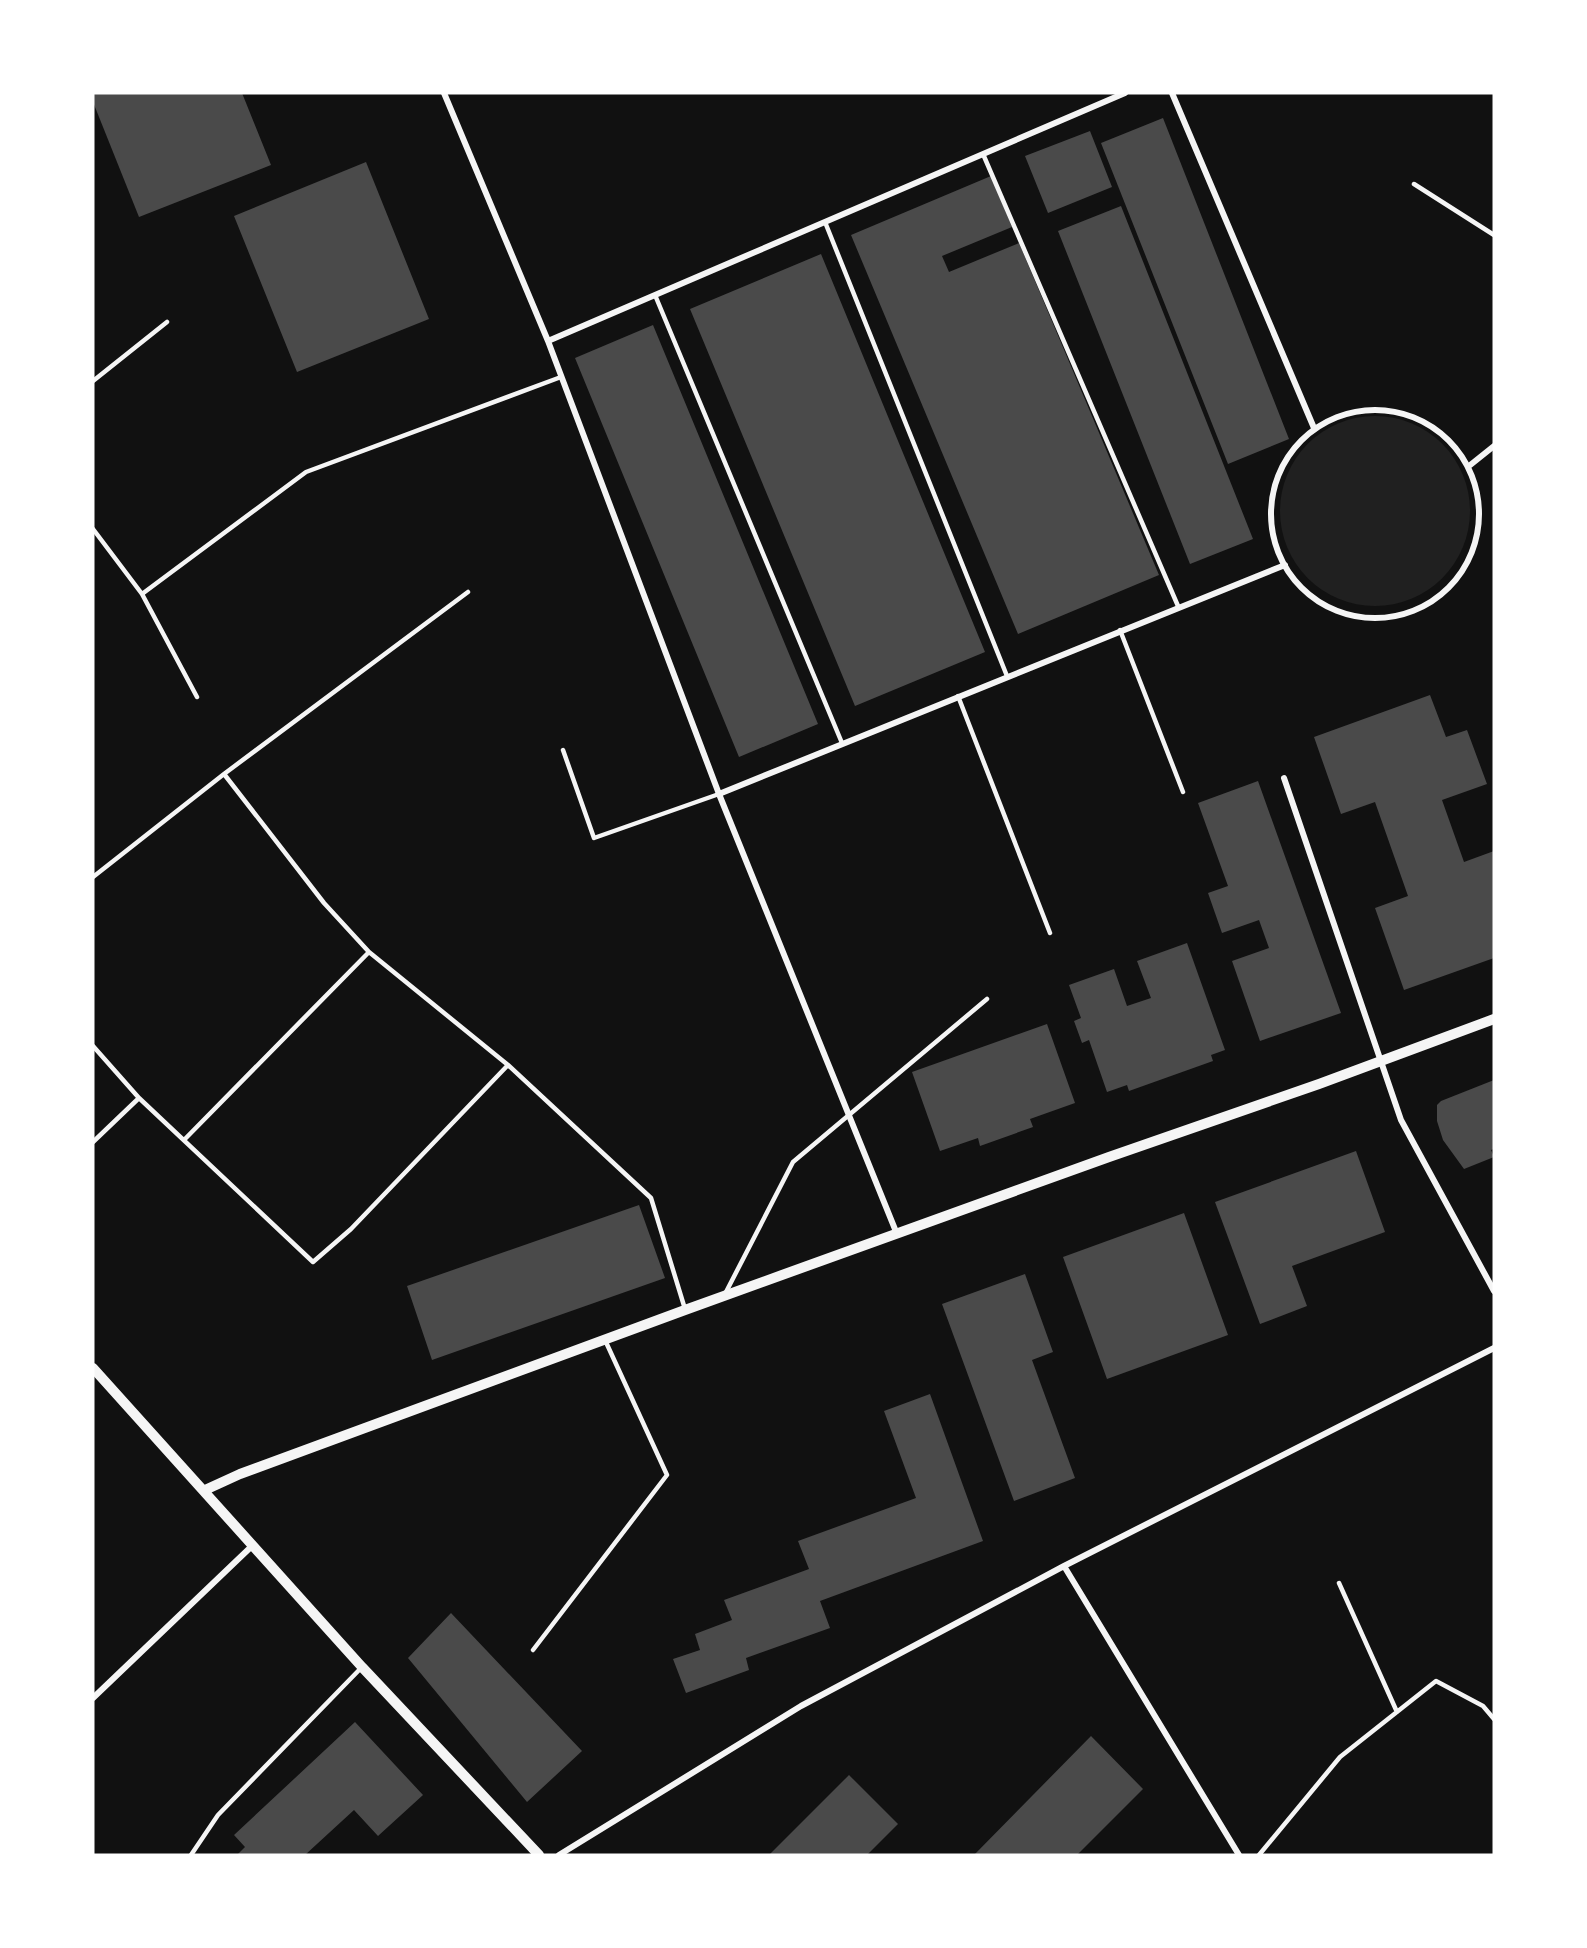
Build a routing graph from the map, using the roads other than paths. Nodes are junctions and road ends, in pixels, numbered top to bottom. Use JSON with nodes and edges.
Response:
{"nodes":[{"id":1,"x":444,"y":93,"type":"edge"},
{"id":2,"x":1125,"y":93,"type":"edge"},
{"id":3,"x":1172,"y":93,"type":"edge"},
{"id":4,"x":983,"y":154,"type":"junction"},
{"id":5,"x":1414,"y":184,"type":"dead end"},
{"id":6,"x":825,"y":222,"type":"junction"},
{"id":7,"x":1494,"y":235,"type":"edge"},
{"id":8,"x":655,"y":295,"type":"junction"},
{"id":9,"x":167,"y":322,"type":"dead end"},
{"id":10,"x":548,"y":341,"type":"junction"},
{"id":11,"x":561,"y":376,"type":"junction"},
{"id":12,"x":93,"y":381,"type":"edge"},
{"id":13,"x":1314,"y":428,"type":"junction"},
{"id":14,"x":1494,"y":446,"type":"edge"},
{"id":15,"x":1469,"y":466,"type":"junction"},
{"id":16,"x":93,"y":529,"type":"edge"},
{"id":17,"x":1285,"y":566,"type":"junction"},
{"id":18,"x":468,"y":592,"type":"dead end"},
{"id":19,"x":142,"y":594,"type":"junction"},
{"id":20,"x":1178,"y":606,"type":"junction"},
{"id":21,"x":1120,"y":630,"type":"junction"},
{"id":22,"x":1007,"y":676,"type":"junction"},
{"id":23,"x":957,"y":696,"type":"junction"},
{"id":24,"x":197,"y":697,"type":"dead end"},
{"id":25,"x":842,"y":743,"type":"junction"},
{"id":26,"x":563,"y":750,"type":"dead end"},
{"id":27,"x":224,"y":774,"type":"junction"},
{"id":28,"x":1284,"y":778,"type":"dead end"},
{"id":29,"x":1183,"y":792,"type":"dead end"},
{"id":30,"x":719,"y":794,"type":"junction"},
{"id":31,"x":93,"y":877,"type":"edge"},
{"id":32,"x":1050,"y":933,"type":"dead end"},
{"id":33,"x":369,"y":952,"type":"junction"},
{"id":34,"x":987,"y":999,"type":"dead end"},
{"id":35,"x":1494,"y":1019,"type":"edge"},
{"id":36,"x":93,"y":1046,"type":"edge"},
{"id":37,"x":1379,"y":1062,"type":"junction"},
{"id":38,"x":508,"y":1065,"type":"junction"},
{"id":39,"x":139,"y":1098,"type":"junction"},
{"id":40,"x":847,"y":1114,"type":"junction"},
{"id":41,"x":184,"y":1140,"type":"junction"},
{"id":42,"x":93,"y":1142,"type":"edge"},
{"id":43,"x":897,"y":1235,"type":"junction"},
{"id":44,"x":1494,"y":1291,"type":"edge"},
{"id":45,"x":723,"y":1296,"type":"junction"},
{"id":46,"x":685,"y":1310,"type":"junction"},
{"id":47,"x":605,"y":1340,"type":"junction"},
{"id":48,"x":1494,"y":1348,"type":"edge"},
{"id":49,"x":93,"y":1368,"type":"edge"},
{"id":50,"x":205,"y":1490,"type":"junction"},
{"id":51,"x":253,"y":1544,"type":"junction"},
{"id":52,"x":1064,"y":1566,"type":"junction"},
{"id":53,"x":1339,"y":1582,"type":"dead end"},
{"id":54,"x":533,"y":1650,"type":"dead end"},
{"id":55,"x":362,"y":1667,"type":"junction"},
{"id":56,"x":94,"y":1696,"type":"edge"},
{"id":57,"x":1397,"y":1712,"type":"junction"},
{"id":58,"x":1494,"y":1719,"type":"edge"},
{"id":59,"x":191,"y":1855,"type":"edge"},
{"id":60,"x":539,"y":1855,"type":"edge"},
{"id":61,"x":559,"y":1855,"type":"edge"},
{"id":62,"x":1239,"y":1855,"type":"edge"},
{"id":63,"x":1259,"y":1855,"type":"edge"}],
"edges":[{"from":1,"to":10,"type":"street"},
{"from":2,"to":4,"type":"street"},
{"from":3,"to":13,"type":"street"},
{"from":4,"to":6,"type":"street"},
{"from":4,"to":20,"type":"lane"},
{"from":5,"to":7,"type":"lane"},
{"from":6,"to":8,"type":"street"},
{"from":6,"to":22,"type":"lane"},
{"from":8,"to":10,"type":"street"},
{"from":8,"to":25,"type":"lane"},
{"from":9,"to":12,"type":"lane"},
{"from":10,"to":11,"type":"street"},
{"from":11,"to":19,"type":"lane"},
{"from":11,"to":30,"type":"street"},
{"from":13,"to":15,"type":"street"},
{"from":13,"to":17,"type":"street"},
{"from":14,"to":15,"type":"street"},
{"from":15,"to":17,"type":"street"},
{"from":16,"to":19,"type":"lane"},
{"from":17,"to":20,"type":"street"},
{"from":18,"to":27,"type":"lane"},
{"from":19,"to":24,"type":"lane"},
{"from":20,"to":21,"type":"street"},
{"from":21,"to":22,"type":"street"},
{"from":21,"to":29,"type":"lane"},
{"from":22,"to":23,"type":"street"},
{"from":23,"to":25,"type":"street"},
{"from":23,"to":32,"type":"lane"},
{"from":25,"to":30,"type":"street"},
{"from":26,"to":30,"type":"lane"},
{"from":27,"to":31,"type":"lane"},
{"from":27,"to":33,"type":"lane"},
{"from":28,"to":37,"type":"street"},
{"from":30,"to":40,"type":"street"},
{"from":33,"to":38,"type":"lane"},
{"from":33,"to":41,"type":"lane"},
{"from":34,"to":40,"type":"lane"},
{"from":35,"to":37,"type":"street"},
{"from":36,"to":39,"type":"lane"},
{"from":37,"to":43,"type":"street"},
{"from":37,"to":44,"type":"street"},
{"from":38,"to":41,"type":"lane"},
{"from":38,"to":46,"type":"lane"},
{"from":39,"to":41,"type":"lane"},
{"from":39,"to":42,"type":"lane"},
{"from":40,"to":43,"type":"street"},
{"from":40,"to":45,"type":"lane"},
{"from":43,"to":45,"type":"street"},
{"from":45,"to":46,"type":"street"},
{"from":46,"to":47,"type":"street"},
{"from":47,"to":50,"type":"street"},
{"from":47,"to":54,"type":"lane"},
{"from":48,"to":52,"type":"street"},
{"from":49,"to":50,"type":"street"},
{"from":50,"to":51,"type":"street"},
{"from":51,"to":55,"type":"street"},
{"from":51,"to":56,"type":"street"},
{"from":52,"to":61,"type":"street"},
{"from":52,"to":62,"type":"street"},
{"from":53,"to":57,"type":"lane"},
{"from":55,"to":59,"type":"lane"},
{"from":55,"to":60,"type":"street"},
{"from":57,"to":58,"type":"lane"},
{"from":57,"to":63,"type":"lane"}]}
